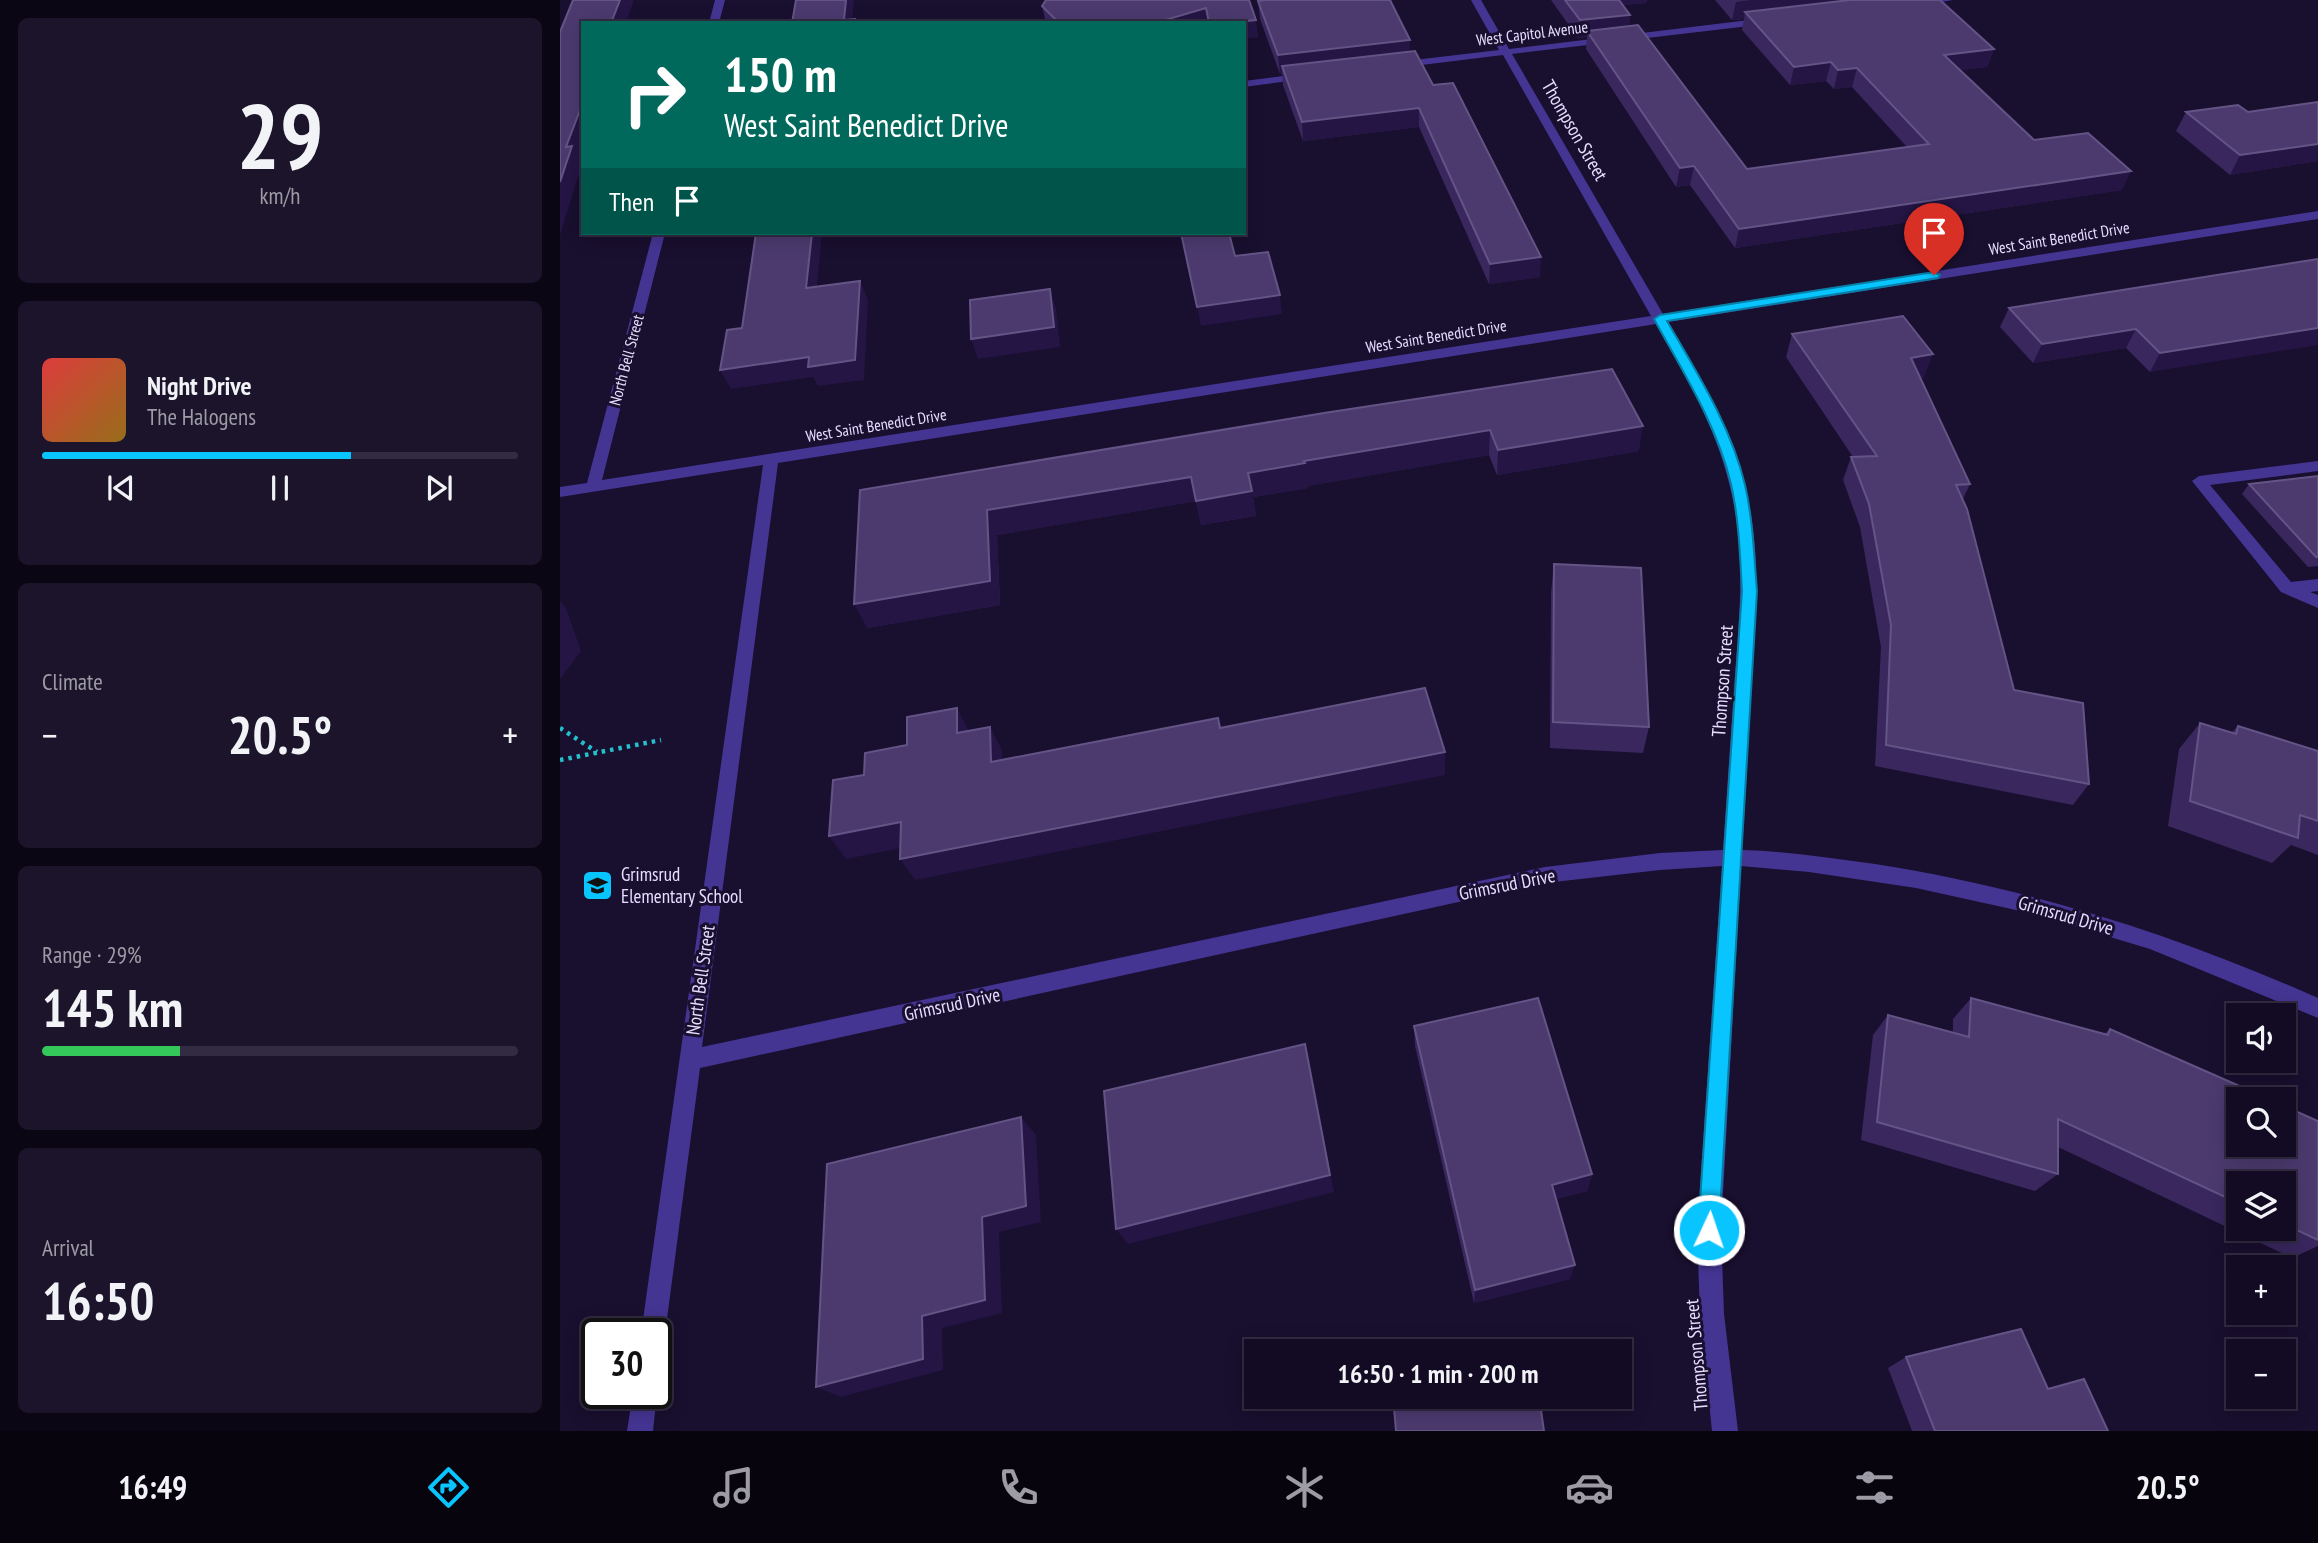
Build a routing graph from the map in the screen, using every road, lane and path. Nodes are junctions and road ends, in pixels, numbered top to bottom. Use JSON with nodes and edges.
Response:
{"nodes":[{"id":1,"x":720,"y":0,"type":"edge"},
{"id":2,"x":1476,"y":0,"type":"edge"},
{"id":3,"x":1948,"y":0,"type":"edge"},
{"id":4,"x":1906,"y":5,"type":"edge"},
{"id":5,"x":1782,"y":20,"type":"edge"},
{"id":6,"x":715,"y":21,"type":"edge"},
{"id":7,"x":1506,"y":52,"type":"junction"},
{"id":8,"x":1382,"y":67,"type":"edge"},
{"id":9,"x":1313,"y":76,"type":"edge"},
{"id":10,"x":1246,"y":84,"type":"edge"},
{"id":11,"x":2318,"y":215,"type":"edge"},
{"id":12,"x":658,"y":235,"type":"edge"},
{"id":13,"x":1660,"y":319,"type":"junction"},
{"id":14,"x":771,"y":460,"type":"junction"},
{"id":15,"x":2318,"y":466,"type":"edge"},
{"id":16,"x":593,"y":487,"type":"junction"},
{"id":17,"x":560,"y":492,"type":"edge"},
{"id":18,"x":2318,"y":585,"type":"edge"},
{"id":19,"x":2287,"y":588,"type":"junction"},
{"id":20,"x":2318,"y":602,"type":"edge"},
{"id":21,"x":560,"y":728,"type":"edge"},
{"id":22,"x":661,"y":740,"type":"dead end"},
{"id":23,"x":597,"y":752,"type":"junction"},
{"id":24,"x":560,"y":760,"type":"edge"},
{"id":25,"x":1731,"y":858,"type":"junction"},
{"id":26,"x":2318,"y":1007,"type":"edge"},
{"id":27,"x":690,"y":1060,"type":"junction"},
{"id":28,"x":655,"y":1318,"type":"edge"},
{"id":29,"x":643,"y":1409,"type":"edge"},
{"id":30,"x":640,"y":1431,"type":"edge"},
{"id":31,"x":1725,"y":1431,"type":"edge"}],
"edges":[{"from":1,"to":6,"type":"street"},
{"from":2,"to":7,"type":"street","name":"Thompson Street"},
{"from":3,"to":4,"type":"street"},
{"from":5,"to":7,"type":"street","name":"West Capitol Avenue"},
{"from":7,"to":8,"type":"street","name":"West Capitol Avenue"},
{"from":7,"to":13,"type":"street","name":"Thompson Street"},
{"from":9,"to":10,"type":"street"},
{"from":11,"to":13,"type":"street","name":"West Saint Benedict Drive"},
{"from":12,"to":16,"type":"street","name":"North Bell Street"},
{"from":13,"to":14,"type":"street","name":"West Saint Benedict Drive"},
{"from":13,"to":25,"type":"street","name":"Thompson Street"},
{"from":14,"to":16,"type":"street","name":"West Saint Benedict Drive"},
{"from":14,"to":27,"type":"street","name":"North Bell Street"},
{"from":15,"to":19,"type":"street"},
{"from":16,"to":17,"type":"street","name":"West Saint Benedict Drive"},
{"from":18,"to":19,"type":"street"},
{"from":19,"to":20,"type":"street"},
{"from":21,"to":23,"type":"path"},
{"from":22,"to":23,"type":"path"},
{"from":23,"to":24,"type":"path"},
{"from":25,"to":26,"type":"street","name":"Grimsrud Drive"},
{"from":25,"to":27,"type":"street","name":"Grimsrud Drive"},
{"from":25,"to":31,"type":"street","name":"Thompson Street"},
{"from":27,"to":28,"type":"street","name":"North Bell Street"},
{"from":29,"to":30,"type":"street"}]}
